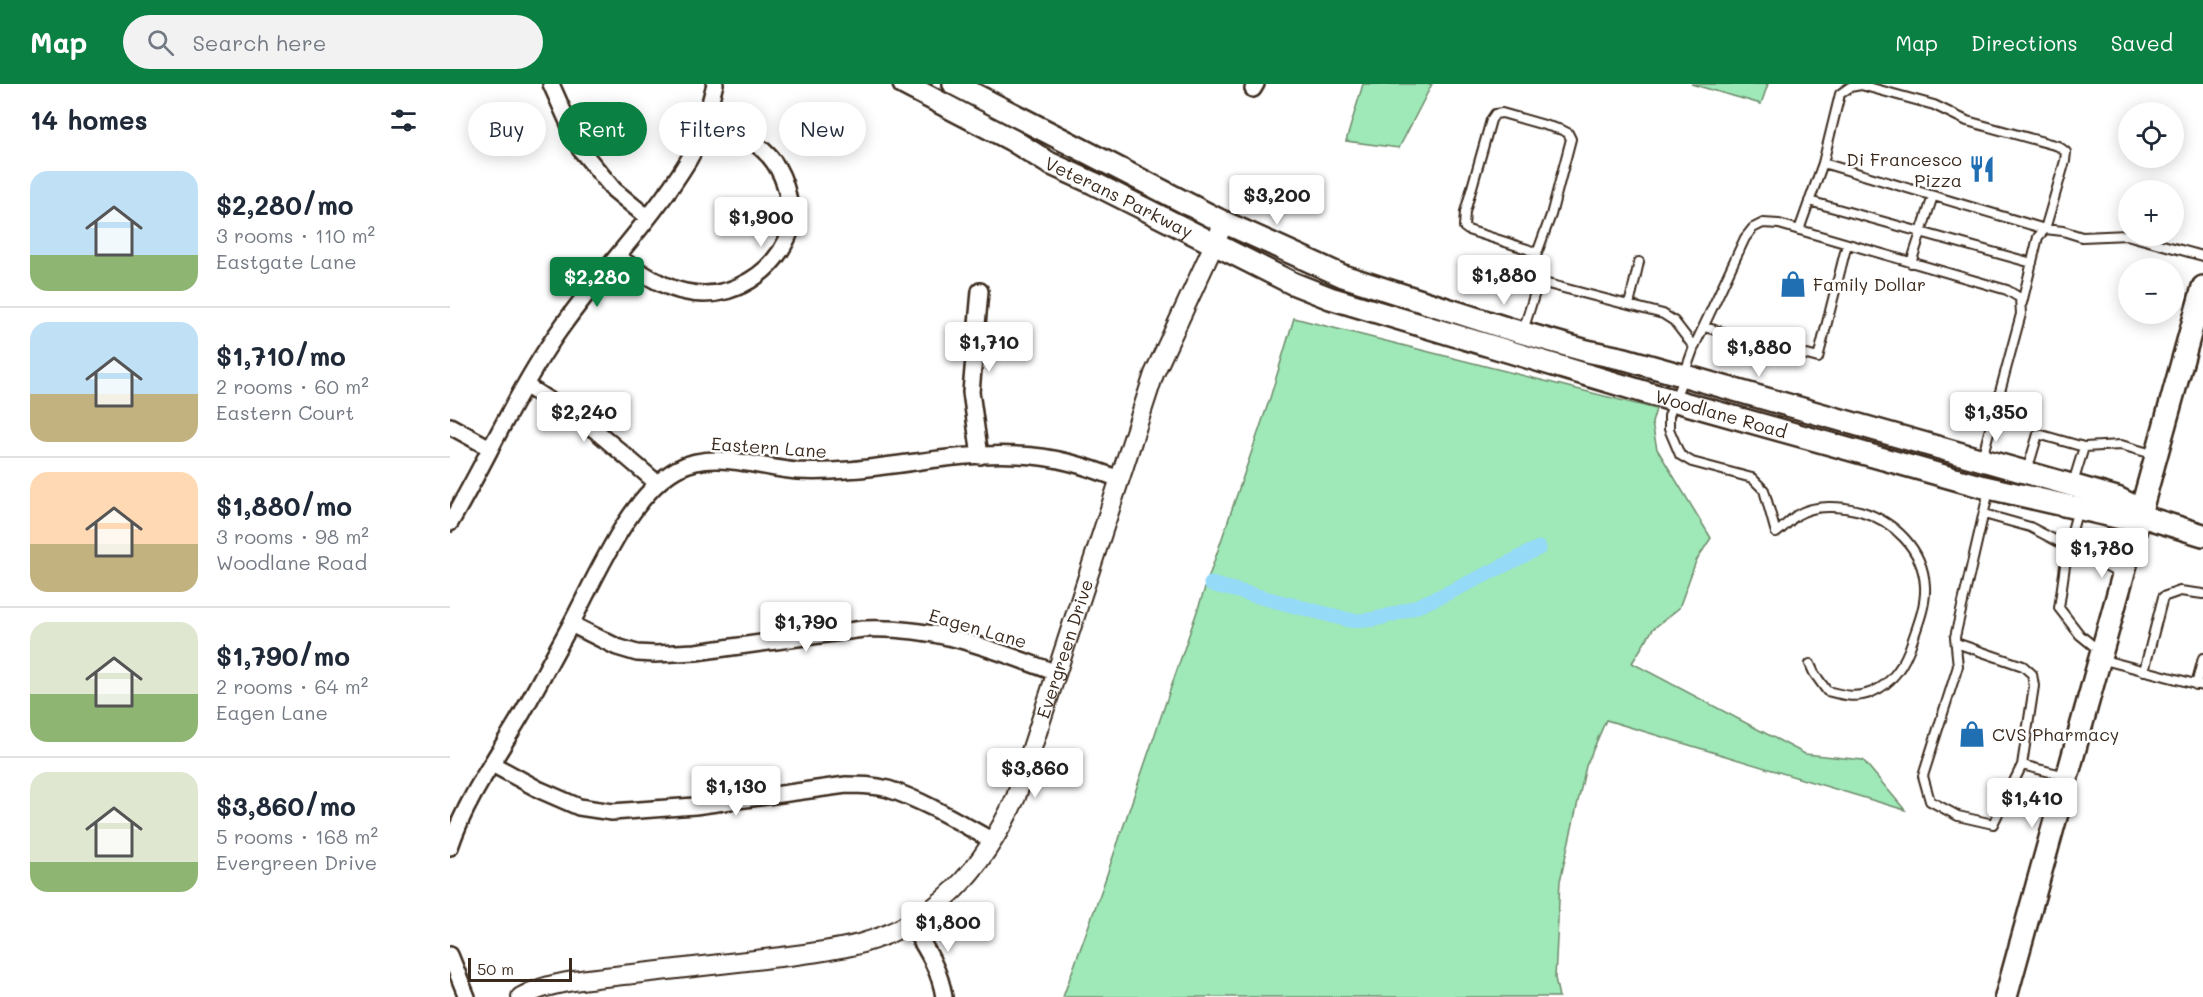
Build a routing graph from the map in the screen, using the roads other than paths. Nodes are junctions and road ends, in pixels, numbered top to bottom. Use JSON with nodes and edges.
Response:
{"nodes":[{"id":1,"x":551,"y":84,"type":"edge"},
{"id":2,"x":715,"y":84,"type":"edge"},
{"id":3,"x":904,"y":84,"type":"edge"},
{"id":4,"x":954,"y":84,"type":"edge"},
{"id":5,"x":710,"y":102,"type":"edge"},
{"id":6,"x":767,"y":154,"type":"edge"},
{"id":7,"x":690,"y":156,"type":"edge"},
{"id":8,"x":1823,"y":163,"type":"junction"},
{"id":9,"x":1933,"y":196,"type":"junction"},
{"id":10,"x":1809,"y":201,"type":"junction"},
{"id":11,"x":648,"y":218,"type":"junction"},
{"id":12,"x":1224,"y":223,"type":"junction"},
{"id":13,"x":1799,"y":230,"type":"junction"},
{"id":14,"x":2045,"y":230,"type":"junction"},
{"id":15,"x":1920,"y":232,"type":"junction"},
{"id":16,"x":2118,"y":235,"type":"edge"},
{"id":17,"x":1215,"y":243,"type":"junction"},
{"id":18,"x":1847,"y":244,"type":"junction"},
{"id":19,"x":2168,"y":246,"type":"edge"},
{"id":20,"x":617,"y":256,"type":"junction"},
{"id":21,"x":1536,"y":256,"type":"junction"},
{"id":22,"x":2203,"y":256,"type":"edge"},
{"id":23,"x":1639,"y":262,"type":"dead end"},
{"id":24,"x":1911,"y":263,"type":"junction"},
{"id":25,"x":2032,"y":263,"type":"junction"},
{"id":26,"x":1314,"y":264,"type":"joint"},
{"id":27,"x":1537,"y":286,"type":"junction"},
{"id":28,"x":2203,"y":287,"type":"edge"},
{"id":29,"x":1305,"y":288,"type":"joint"},
{"id":30,"x":980,"y":291,"type":"dead end"},
{"id":31,"x":1629,"y":305,"type":"junction"},
{"id":32,"x":2021,"y":308,"type":"junction"},
{"id":33,"x":1704,"y":327,"type":"junction"},
{"id":34,"x":1522,"y":333,"type":"junction"},
{"id":35,"x":1694,"y":347,"type":"junction"},
{"id":36,"x":1684,"y":376,"type":"junction"},
{"id":37,"x":525,"y":385,"type":"junction"},
{"id":38,"x":1676,"y":400,"type":"junction"},
{"id":39,"x":450,"y":426,"type":"edge"},
{"id":40,"x":490,"y":447,"type":"junction"},
{"id":41,"x":2084,"y":447,"type":"junction"},
{"id":42,"x":2157,"y":455,"type":"junction"},
{"id":43,"x":980,"y":456,"type":"junction"},
{"id":44,"x":1982,"y":459,"type":"junction"},
{"id":45,"x":2026,"y":472,"type":"junction"},
{"id":46,"x":1119,"y":478,"type":"junction"},
{"id":47,"x":657,"y":483,"type":"junction"},
{"id":48,"x":2072,"y":486,"type":"junction"},
{"id":49,"x":1989,"y":488,"type":"junction"},
{"id":50,"x":2079,"y":508,"type":"junction"},
{"id":51,"x":1984,"y":514,"type":"junction"},
{"id":52,"x":2140,"y":516,"type":"junction"},
{"id":53,"x":450,"y":523,"type":"edge"},
{"id":54,"x":2203,"y":536,"type":"edge"},
{"id":55,"x":2068,"y":545,"type":"junction"},
{"id":56,"x":2123,"y":575,"type":"junction"},
{"id":57,"x":2203,"y":594,"type":"edge"},
{"id":58,"x":571,"y":624,"type":"junction"},
{"id":59,"x":1956,"y":643,"type":"junction"},
{"id":60,"x":2101,"y":656,"type":"junction"},
{"id":61,"x":2203,"y":658,"type":"edge"},
{"id":62,"x":1810,"y":664,"type":"dead end"},
{"id":63,"x":2144,"y":671,"type":"junction"},
{"id":64,"x":1057,"y":673,"type":"junction"},
{"id":65,"x":2200,"y":686,"type":"edge"},
{"id":66,"x":492,"y":764,"type":"junction"},
{"id":67,"x":2022,"y":765,"type":"junction"},
{"id":68,"x":2068,"y":776,"type":"junction"},
{"id":69,"x":993,"y":841,"type":"junction"},
{"id":70,"x":450,"y":847,"type":"edge"},
{"id":71,"x":910,"y":923,"type":"junction"},
{"id":72,"x":450,"y":955,"type":"edge"},
{"id":73,"x":467,"y":997,"type":"edge"},
{"id":74,"x":521,"y":997,"type":"edge"},
{"id":75,"x":944,"y":997,"type":"edge"},
{"id":76,"x":2006,"y":997,"type":"edge"}],
"edges":[{"from":1,"to":11,"type":"street"},
{"from":2,"to":5,"type":"street"},
{"from":3,"to":17,"type":"main road","name":"Veterans Parkway"},
{"from":4,"to":12,"type":"main road","name":"Veterans Parkway"},
{"from":6,"to":20,"type":"street"},
{"from":7,"to":11,"type":"street"},
{"from":8,"to":9,"type":"lane"},
{"from":8,"to":10,"type":"lane"},
{"from":8,"to":14,"type":"lane"},
{"from":9,"to":14,"type":"lane"},
{"from":9,"to":15,"type":"lane"},
{"from":10,"to":13,"type":"lane"},
{"from":10,"to":15,"type":"lane"},
{"from":11,"to":20,"type":"street"},
{"from":12,"to":17,"type":"street","name":"Evergreen Drive"},
{"from":12,"to":26,"type":"main road","name":"Veterans Parkway"},
{"from":13,"to":18,"type":"lane"},
{"from":13,"to":33,"type":"lane"},
{"from":14,"to":16,"type":"lane"},
{"from":14,"to":25,"type":"lane"},
{"from":15,"to":24,"type":"lane"},
{"from":15,"to":25,"type":"lane"},
{"from":17,"to":29,"type":"main road","name":"Veterans Parkway"},
{"from":17,"to":46,"type":"street","name":"Evergreen Drive"},
{"from":18,"to":24,"type":"lane"},
{"from":18,"to":33,"type":"lane"},
{"from":19,"to":22,"type":"lane"},
{"from":20,"to":37,"type":"street"},
{"from":21,"to":21,"type":"lane"},
{"from":21,"to":27,"type":"lane"},
{"from":23,"to":31,"type":"lane"},
{"from":24,"to":32,"type":"lane"},
{"from":25,"to":32,"type":"lane"},
{"from":26,"to":34,"type":"main road","name":"Woodlane Road"},
{"from":27,"to":31,"type":"lane"},
{"from":27,"to":34,"type":"lane"},
{"from":28,"to":42,"type":"main road"},
{"from":29,"to":38,"type":"main road","name":"Woodlane Road"},
{"from":30,"to":43,"type":"street"},
{"from":31,"to":35,"type":"lane"},
{"from":32,"to":44,"type":"lane"},
{"from":33,"to":35,"type":"lane"},
{"from":34,"to":36,"type":"main road","name":"Woodlane Road"},
{"from":35,"to":36,"type":"lane"},
{"from":36,"to":38,"type":"lane"},
{"from":36,"to":44,"type":"main road","name":"Woodlane Road"},
{"from":37,"to":40,"type":"street"},
{"from":37,"to":47,"type":"street"},
{"from":38,"to":49,"type":"main road","name":"Woodlane Road"},
{"from":38,"to":62,"type":"lane"},
{"from":39,"to":40,"type":"street"},
{"from":40,"to":53,"type":"street"},
{"from":41,"to":42,"type":"lane"},
{"from":41,"to":45,"type":"lane"},
{"from":41,"to":48,"type":"lane"},
{"from":42,"to":52,"type":"main road"},
{"from":43,"to":46,"type":"street","name":"Eastern Lane"},
{"from":43,"to":47,"type":"street","name":"Eastern Lane"},
{"from":44,"to":45,"type":"main road","name":"Woodlane Road"},
{"from":45,"to":48,"type":"main road","name":"Woodlane Road"},
{"from":46,"to":64,"type":"street","name":"Evergreen Drive"},
{"from":47,"to":58,"type":"street","name":"Eastern Lane"},
{"from":48,"to":52,"type":"main road","name":"Woodlane Road"},
{"from":49,"to":50,"type":"main road","name":"Woodlane Road"},
{"from":49,"to":51,"type":"lane"},
{"from":50,"to":52,"type":"main road","name":"Woodlane Road"},
{"from":50,"to":55,"type":"lane"},
{"from":51,"to":55,"type":"lane"},
{"from":51,"to":59,"type":"lane"},
{"from":52,"to":54,"type":"main road","name":"Woodlane Road"},
{"from":52,"to":56,"type":"main road"},
{"from":55,"to":56,"type":"lane"},
{"from":55,"to":60,"type":"lane"},
{"from":56,"to":60,"type":"main road"},
{"from":57,"to":63,"type":"lane"},
{"from":58,"to":64,"type":"street","name":"Eagen Lane"},
{"from":58,"to":66,"type":"street","name":"Eastern Lane"},
{"from":59,"to":67,"type":"lane"},
{"from":59,"to":67,"type":"lane"},
{"from":60,"to":63,"type":"lane"},
{"from":60,"to":68,"type":"main road"},
{"from":61,"to":65,"type":"lane"},
{"from":63,"to":65,"type":"lane"},
{"from":64,"to":69,"type":"street","name":"Evergreen Drive"},
{"from":66,"to":69,"type":"street"},
{"from":66,"to":70,"type":"street","name":"Eastern Lane"},
{"from":67,"to":68,"type":"lane"},
{"from":68,"to":76,"type":"main road"},
{"from":69,"to":71,"type":"street","name":"Evergreen Drive"},
{"from":71,"to":74,"type":"street","name":"Evergreen Drive"},
{"from":71,"to":75,"type":"street"},
{"from":72,"to":73,"type":"street"}]}
